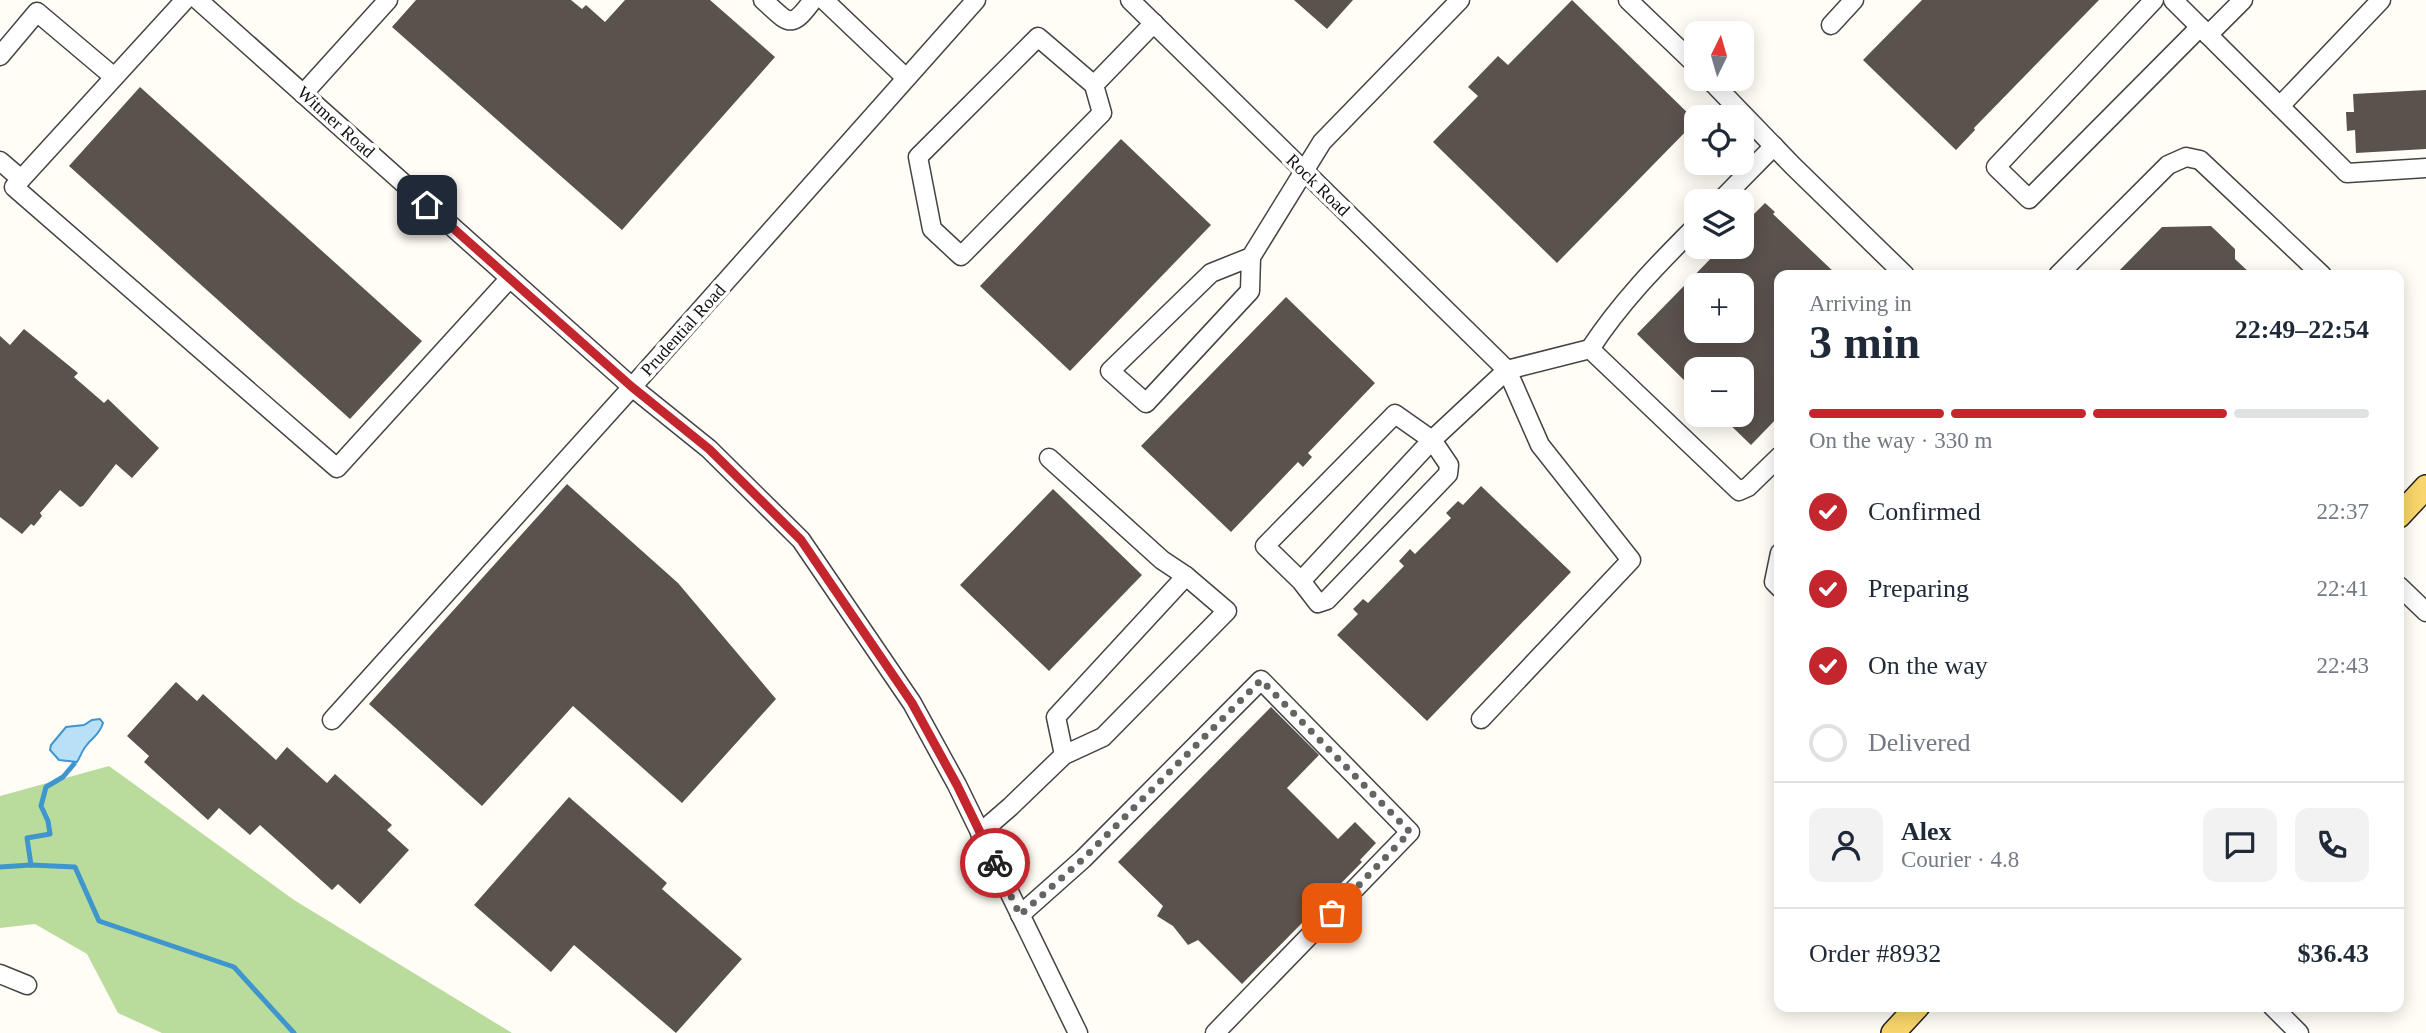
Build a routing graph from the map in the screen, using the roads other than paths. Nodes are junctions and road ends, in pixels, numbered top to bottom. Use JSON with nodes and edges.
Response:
{"nodes":[{"id":1,"x":185,"y":0,"type":"edge"},
{"id":2,"x":763,"y":0,"type":"edge"},
{"id":3,"x":813,"y":0,"type":"edge"},
{"id":4,"x":824,"y":0,"type":"edge"},
{"id":5,"x":975,"y":0,"type":"edge"},
{"id":6,"x":1130,"y":0,"type":"edge"},
{"id":7,"x":1460,"y":0,"type":"edge"},
{"id":8,"x":1628,"y":0,"type":"edge"},
{"id":9,"x":1854,"y":0,"type":"edge"},
{"id":10,"x":2154,"y":0,"type":"edge"},
{"id":11,"x":2173,"y":0,"type":"edge"},
{"id":12,"x":2244,"y":0,"type":"edge"},
{"id":13,"x":2381,"y":0,"type":"edge"},
{"id":14,"x":204,"y":2,"type":"edge"},
{"id":15,"x":385,"y":4,"type":"edge"},
{"id":16,"x":1154,"y":23,"type":"junction"},
{"id":17,"x":1831,"y":25,"type":"dead end"},
{"id":18,"x":2204,"y":31,"type":"junction"},
{"id":19,"x":1684,"y":54,"type":"edge"},
{"id":20,"x":0,"y":56,"type":"edge"},
{"id":21,"x":114,"y":77,"type":"junction"},
{"id":22,"x":906,"y":78,"type":"junction"},
{"id":23,"x":1094,"y":85,"type":"junction"},
{"id":24,"x":1721,"y":91,"type":"edge"},
{"id":25,"x":303,"y":94,"type":"junction"},
{"id":26,"x":2280,"y":106,"type":"junction"},
{"id":27,"x":1774,"y":146,"type":"junction"},
{"id":28,"x":0,"y":161,"type":"edge"},
{"id":29,"x":2426,"y":168,"type":"edge"},
{"id":30,"x":1305,"y":172,"type":"junction"},
{"id":31,"x":21,"y":179,"type":"junction"},
{"id":32,"x":1732,"y":189,"type":"edge"},
{"id":33,"x":1684,"y":239,"type":"edge"},
{"id":34,"x":1251,"y":257,"type":"junction"},
{"id":35,"x":1900,"y":270,"type":"edge"},
{"id":36,"x":2063,"y":270,"type":"edge"},
{"id":37,"x":2308,"y":270,"type":"edge"},
{"id":38,"x":510,"y":278,"type":"junction"},
{"id":39,"x":1590,"y":349,"type":"junction"},
{"id":40,"x":1507,"y":370,"type":"junction"},
{"id":41,"x":632,"y":387,"type":"junction"},
{"id":42,"x":1432,"y":440,"type":"junction"},
{"id":43,"x":1049,"y":458,"type":"dead end"},
{"id":44,"x":1774,"y":462,"type":"edge"},
{"id":45,"x":2426,"y":487,"type":"edge"},
{"id":46,"x":2404,"y":511,"type":"edge"},
{"id":47,"x":1186,"y":576,"type":"junction"},
{"id":48,"x":1301,"y":581,"type":"junction"},
{"id":49,"x":2404,"y":591,"type":"edge"},
{"id":50,"x":2426,"y":612,"type":"edge"},
{"id":51,"x":1481,"y":719,"type":"dead end"},
{"id":52,"x":332,"y":720,"type":"dead end"},
{"id":53,"x":1064,"y":755,"type":"junction"},
{"id":54,"x":980,"y":833,"type":"junction"},
{"id":55,"x":1020,"y":915,"type":"junction"},
{"id":56,"x":0,"y":974,"type":"edge"},
{"id":57,"x":27,"y":985,"type":"dead end"},
{"id":58,"x":1912,"y":1012,"type":"edge"},
{"id":59,"x":2278,"y":1012,"type":"edge"},
{"id":60,"x":1078,"y":1033,"type":"edge"},
{"id":61,"x":1215,"y":1033,"type":"edge"},
{"id":62,"x":1893,"y":1033,"type":"edge"},
{"id":63,"x":2299,"y":1033,"type":"edge"}],
"edges":[{"from":1,"to":21,"type":"street"},
{"from":2,"to":3,"type":"street"},
{"from":4,"to":22,"type":"street"},
{"from":5,"to":22,"type":"street","name":"Prudential Road"},
{"from":6,"to":16,"type":"street","name":"Rock Road"},
{"from":7,"to":30,"type":"street"},
{"from":8,"to":19,"type":"street"},
{"from":9,"to":17,"type":"street"},
{"from":10,"to":18,"type":"street"},
{"from":11,"to":18,"type":"street"},
{"from":12,"to":18,"type":"street"},
{"from":13,"to":26,"type":"street"},
{"from":14,"to":25,"type":"street","name":"Witmer Road"},
{"from":15,"to":25,"type":"street"},
{"from":16,"to":23,"type":"street"},
{"from":16,"to":30,"type":"street","name":"Rock Road"},
{"from":18,"to":26,"type":"street"},
{"from":20,"to":21,"type":"street"},
{"from":21,"to":31,"type":"street"},
{"from":22,"to":41,"type":"street","name":"Prudential Road"},
{"from":23,"to":23,"type":"street"},
{"from":24,"to":27,"type":"street"},
{"from":25,"to":38,"type":"street","name":"Witmer Road"},
{"from":26,"to":29,"type":"street"},
{"from":27,"to":32,"type":"street"},
{"from":27,"to":35,"type":"street"},
{"from":28,"to":31,"type":"street"},
{"from":30,"to":34,"type":"street"},
{"from":30,"to":40,"type":"street","name":"Rock Road"},
{"from":31,"to":38,"type":"street"},
{"from":33,"to":39,"type":"street"},
{"from":34,"to":34,"type":"street"},
{"from":36,"to":37,"type":"street"},
{"from":38,"to":41,"type":"street","name":"Witmer Road"},
{"from":39,"to":40,"type":"street"},
{"from":39,"to":44,"type":"street"},
{"from":40,"to":42,"type":"street"},
{"from":40,"to":51,"type":"street"},
{"from":41,"to":52,"type":"street","name":"Prudential Road"},
{"from":41,"to":54,"type":"street","name":"Witmer Road"},
{"from":42,"to":48,"type":"street"},
{"from":42,"to":48,"type":"street"},
{"from":42,"to":48,"type":"street"},
{"from":43,"to":47,"type":"street"},
{"from":45,"to":46,"type":"main road"},
{"from":47,"to":53,"type":"street"},
{"from":47,"to":53,"type":"street"},
{"from":49,"to":50,"type":"street"},
{"from":53,"to":54,"type":"street"},
{"from":54,"to":55,"type":"street","name":"Witmer Road"},
{"from":55,"to":60,"type":"street","name":"Witmer Road"},
{"from":55,"to":61,"type":"street"},
{"from":56,"to":57,"type":"street"},
{"from":58,"to":62,"type":"main road"},
{"from":59,"to":63,"type":"street"}]}
